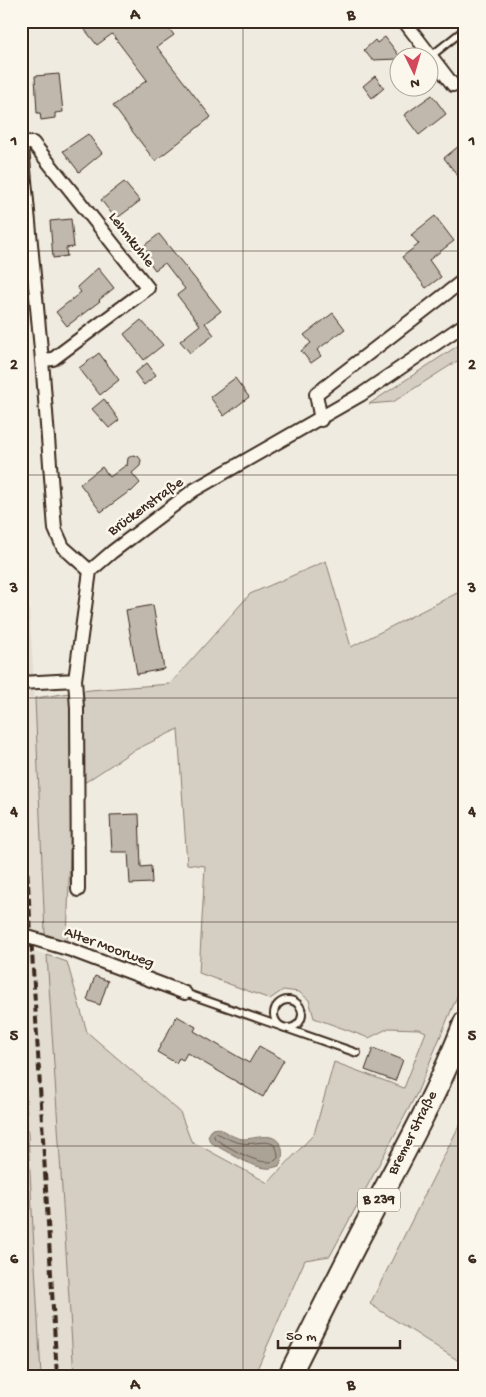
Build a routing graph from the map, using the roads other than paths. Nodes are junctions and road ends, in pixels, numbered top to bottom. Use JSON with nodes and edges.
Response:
{"nodes":[{"id":1,"x":404,"y":21,"type":"edge"},
{"id":2,"x":465,"y":29,"type":"edge"},
{"id":3,"x":425,"y":48,"type":"edge"},
{"id":4,"x":438,"y":50,"type":"edge"},
{"id":5,"x":438,"y":65,"type":"edge"},
{"id":6,"x":453,"y":85,"type":"dead end"},
{"id":7,"x":21,"y":138,"type":"edge"},
{"id":8,"x":22,"y":143,"type":"edge"},
{"id":9,"x":465,"y":279,"type":"edge"},
{"id":10,"x":465,"y":324,"type":"edge"},
{"id":11,"x":42,"y":360,"type":"junction"},
{"id":12,"x":321,"y":420,"type":"junction"},
{"id":13,"x":90,"y":571,"type":"junction"},
{"id":14,"x":75,"y":680,"type":"junction"},
{"id":15,"x":21,"y":684,"type":"edge"},
{"id":16,"x":78,"y":890,"type":"dead end"},
{"id":17,"x":21,"y":935,"type":"edge"},
{"id":18,"x":185,"y":993,"type":"joint"},
{"id":19,"x":465,"y":1022,"type":"edge"},
{"id":20,"x":284,"y":1028,"type":"junction"},
{"id":21,"x":357,"y":1053,"type":"dead end"},
{"id":22,"x":290,"y":1376,"type":"edge"}],
"edges":[{"from":1,"to":3,"type":"street"},
{"from":2,"to":4,"type":"lane"},
{"from":5,"to":6,"type":"street"},
{"from":7,"to":8,"type":"street"},
{"from":8,"to":11,"type":"street"},
{"from":8,"to":11,"type":"street","name":"Lehmkuhle"},
{"from":9,"to":12,"type":"street"},
{"from":10,"to":12,"type":"street","name":"Brückenstraße"},
{"from":11,"to":13,"type":"street"},
{"from":12,"to":13,"type":"street","name":"Brückenstraße"},
{"from":13,"to":14,"type":"street"},
{"from":14,"to":15,"type":"street"},
{"from":14,"to":16,"type":"street"},
{"from":17,"to":18,"type":"street","name":"Alter Moorweg","bridge":true},
{"from":18,"to":20,"type":"lane"},
{"from":19,"to":22,"type":"main road","name":"Bremer Straße","number":"B 239"},
{"from":20,"to":20,"type":"lane"},
{"from":20,"to":21,"type":"lane"}]}
